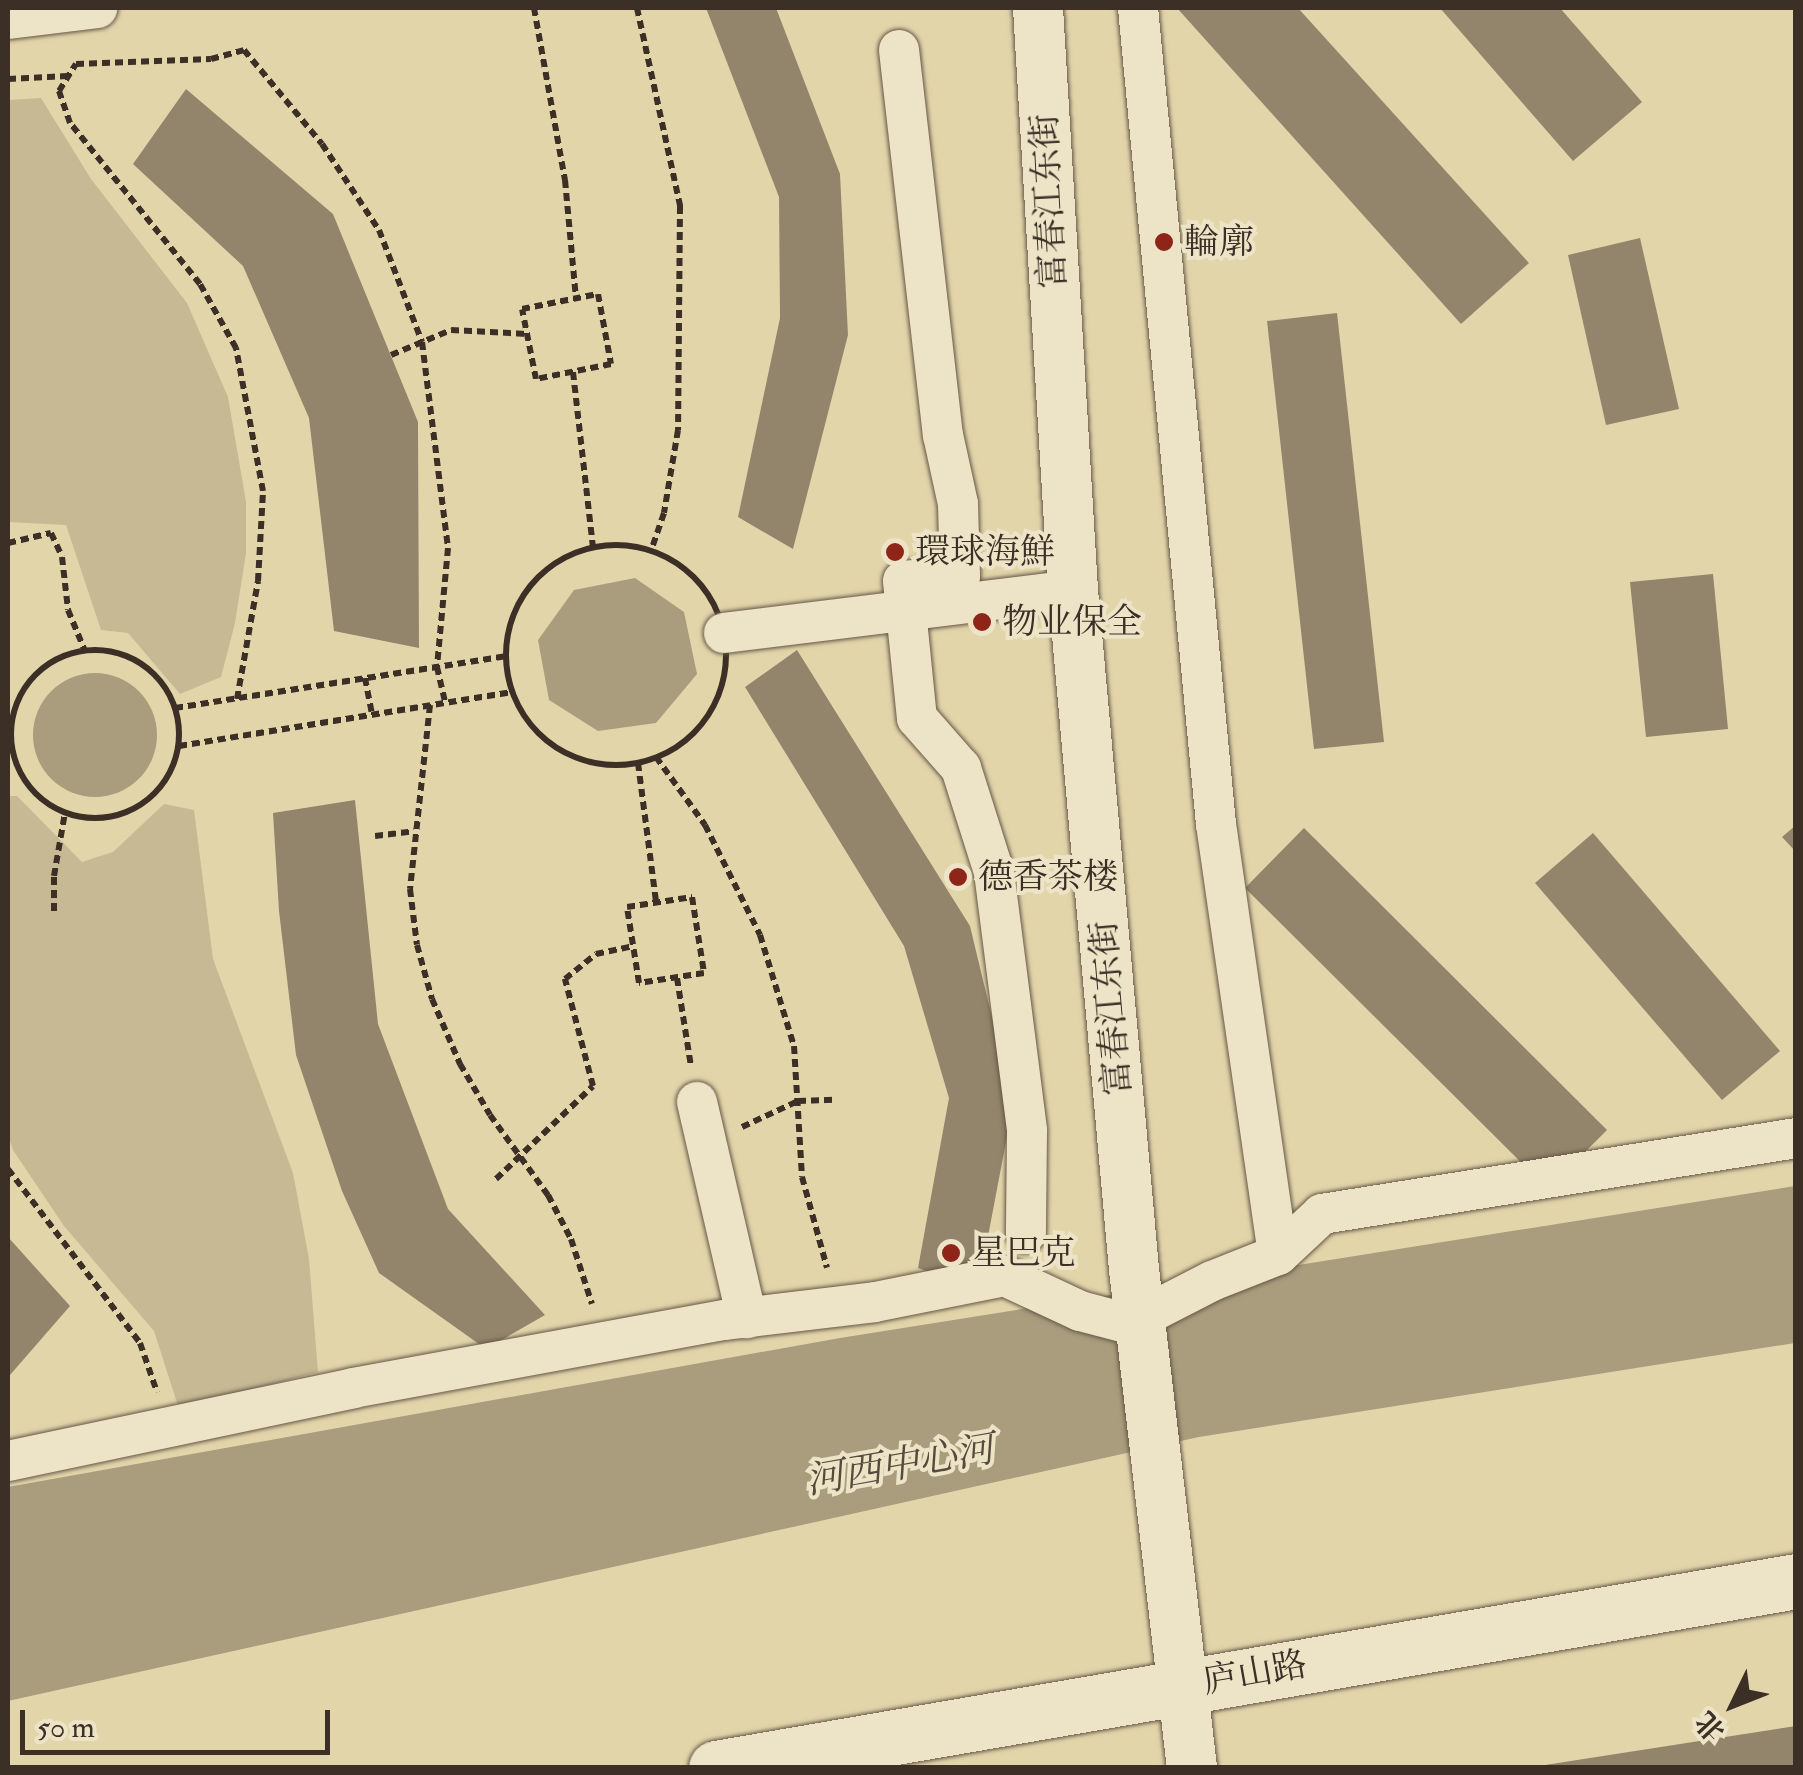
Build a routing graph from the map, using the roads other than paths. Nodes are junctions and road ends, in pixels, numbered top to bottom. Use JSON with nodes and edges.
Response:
{"nodes":[{"id":1,"x":97,"y":8,"type":"edge"},
{"id":2,"x":1038,"y":8,"type":"edge"},
{"id":3,"x":1138,"y":8,"type":"edge"},
{"id":4,"x":8,"y":20,"type":"edge"},
{"id":5,"x":899,"y":50,"type":"dead end"},
{"id":6,"x":1072,"y":590,"type":"junction"},
{"id":7,"x":908,"y":610,"type":"junction"},
{"id":8,"x":724,"y":633,"type":"road end"},
{"id":9,"x":697,"y":1102,"type":"road end"},
{"id":10,"x":1796,"y":1138,"type":"edge"},
{"id":11,"x":1026,"y":1233,"type":"dead end"},
{"id":12,"x":1278,"y":1255,"type":"junction"},
{"id":13,"x":748,"y":1318,"type":"junction"},
{"id":14,"x":1140,"y":1323,"type":"junction"},
{"id":15,"x":8,"y":1461,"type":"edge"},
{"id":16,"x":1796,"y":1581,"type":"edge"},
{"id":17,"x":1182,"y":1685,"type":"junction"},
{"id":18,"x":716,"y":1768,"type":"edge"},
{"id":19,"x":1192,"y":1768,"type":"edge"}],
"edges":[{"from":1,"to":4,"type":"street"},
{"from":2,"to":6,"type":"street","name":"富春江东街"},
{"from":3,"to":12,"type":"street"},
{"from":5,"to":7,"type":"street"},
{"from":6,"to":7,"type":"street"},
{"from":6,"to":14,"type":"street","name":"富春江东街"},
{"from":7,"to":8,"type":"street"},
{"from":7,"to":11,"type":"street"},
{"from":9,"to":13,"type":"street"},
{"from":10,"to":12,"type":"street"},
{"from":12,"to":14,"type":"street"},
{"from":13,"to":14,"type":"street"},
{"from":13,"to":15,"type":"street"},
{"from":14,"to":17,"type":"street","name":"富春江东街"},
{"from":16,"to":17,"type":"main road","name":"庐山路"},
{"from":17,"to":18,"type":"main road","name":"庐山路"},
{"from":17,"to":19,"type":"street","name":"富春江东街"}]}
